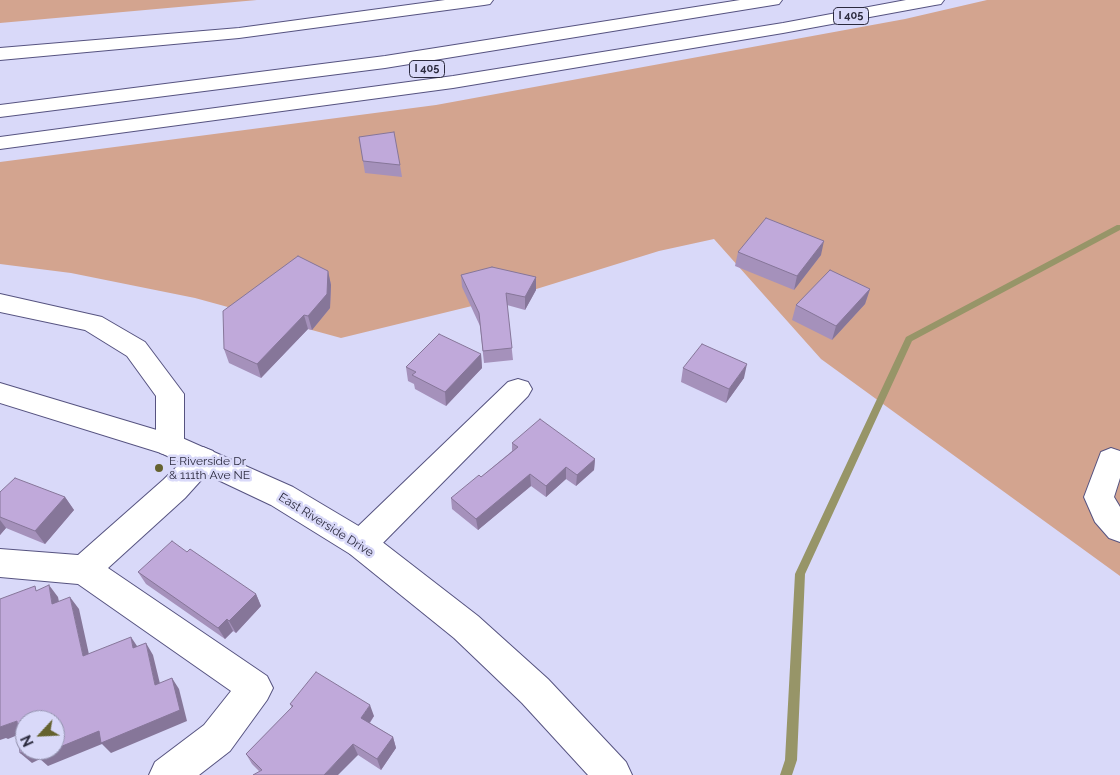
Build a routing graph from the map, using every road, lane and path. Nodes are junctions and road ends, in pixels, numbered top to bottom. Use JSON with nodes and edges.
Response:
{"nodes":[{"id":1,"x":484,"y":0,"type":"edge"},
{"id":2,"x":712,"y":0,"type":"edge"},
{"id":3,"x":774,"y":0,"type":"edge"},
{"id":4,"x":852,"y":0,"type":"edge"},
{"id":5,"x":935,"y":0,"type":"edge"},
{"id":6,"x":0,"y":54,"type":"edge"},
{"id":7,"x":0,"y":100,"type":"edge"},
{"id":8,"x":0,"y":111,"type":"edge"},
{"id":9,"x":0,"y":125,"type":"edge"},
{"id":10,"x":0,"y":143,"type":"edge"},
{"id":11,"x":0,"y":303,"type":"edge"},
{"id":12,"x":518,"y":389,"type":"dead end"},
{"id":13,"x":0,"y":394,"type":"edge"},
{"id":14,"x":170,"y":445,"type":"junction"},
{"id":15,"x":203,"y":459,"type":"junction"},
{"id":16,"x":1111,"y":460,"type":"dead end"},
{"id":17,"x":1120,"y":529,"type":"edge"},
{"id":18,"x":361,"y":544,"type":"junction"},
{"id":19,"x":0,"y":563,"type":"edge"},
{"id":20,"x":84,"y":570,"type":"junction"},
{"id":21,"x":168,"y":775,"type":"edge"},
{"id":22,"x":613,"y":775,"type":"edge"}],
"edges":[{"from":1,"to":6,"type":"main road"},
{"from":2,"to":7,"type":"main road","number":"I 405"},
{"from":3,"to":8,"type":"main road","number":"I 405"},
{"from":4,"to":9,"type":"main road","number":"I 405"},
{"from":5,"to":10,"type":"main road","number":"I 405"},
{"from":11,"to":14,"type":"main road"},
{"from":12,"to":18,"type":"main road"},
{"from":13,"to":14,"type":"main road","name":"East Riverside Drive"},
{"from":14,"to":15,"type":"main road","name":"East Riverside Drive"},
{"from":15,"to":18,"type":"main road","name":"East Riverside Drive"},
{"from":15,"to":20,"type":"main road"},
{"from":16,"to":17,"type":"main road"},
{"from":18,"to":22,"type":"main road","name":"East Riverside Drive"},
{"from":19,"to":20,"type":"main road"},
{"from":20,"to":21,"type":"main road"}]}
